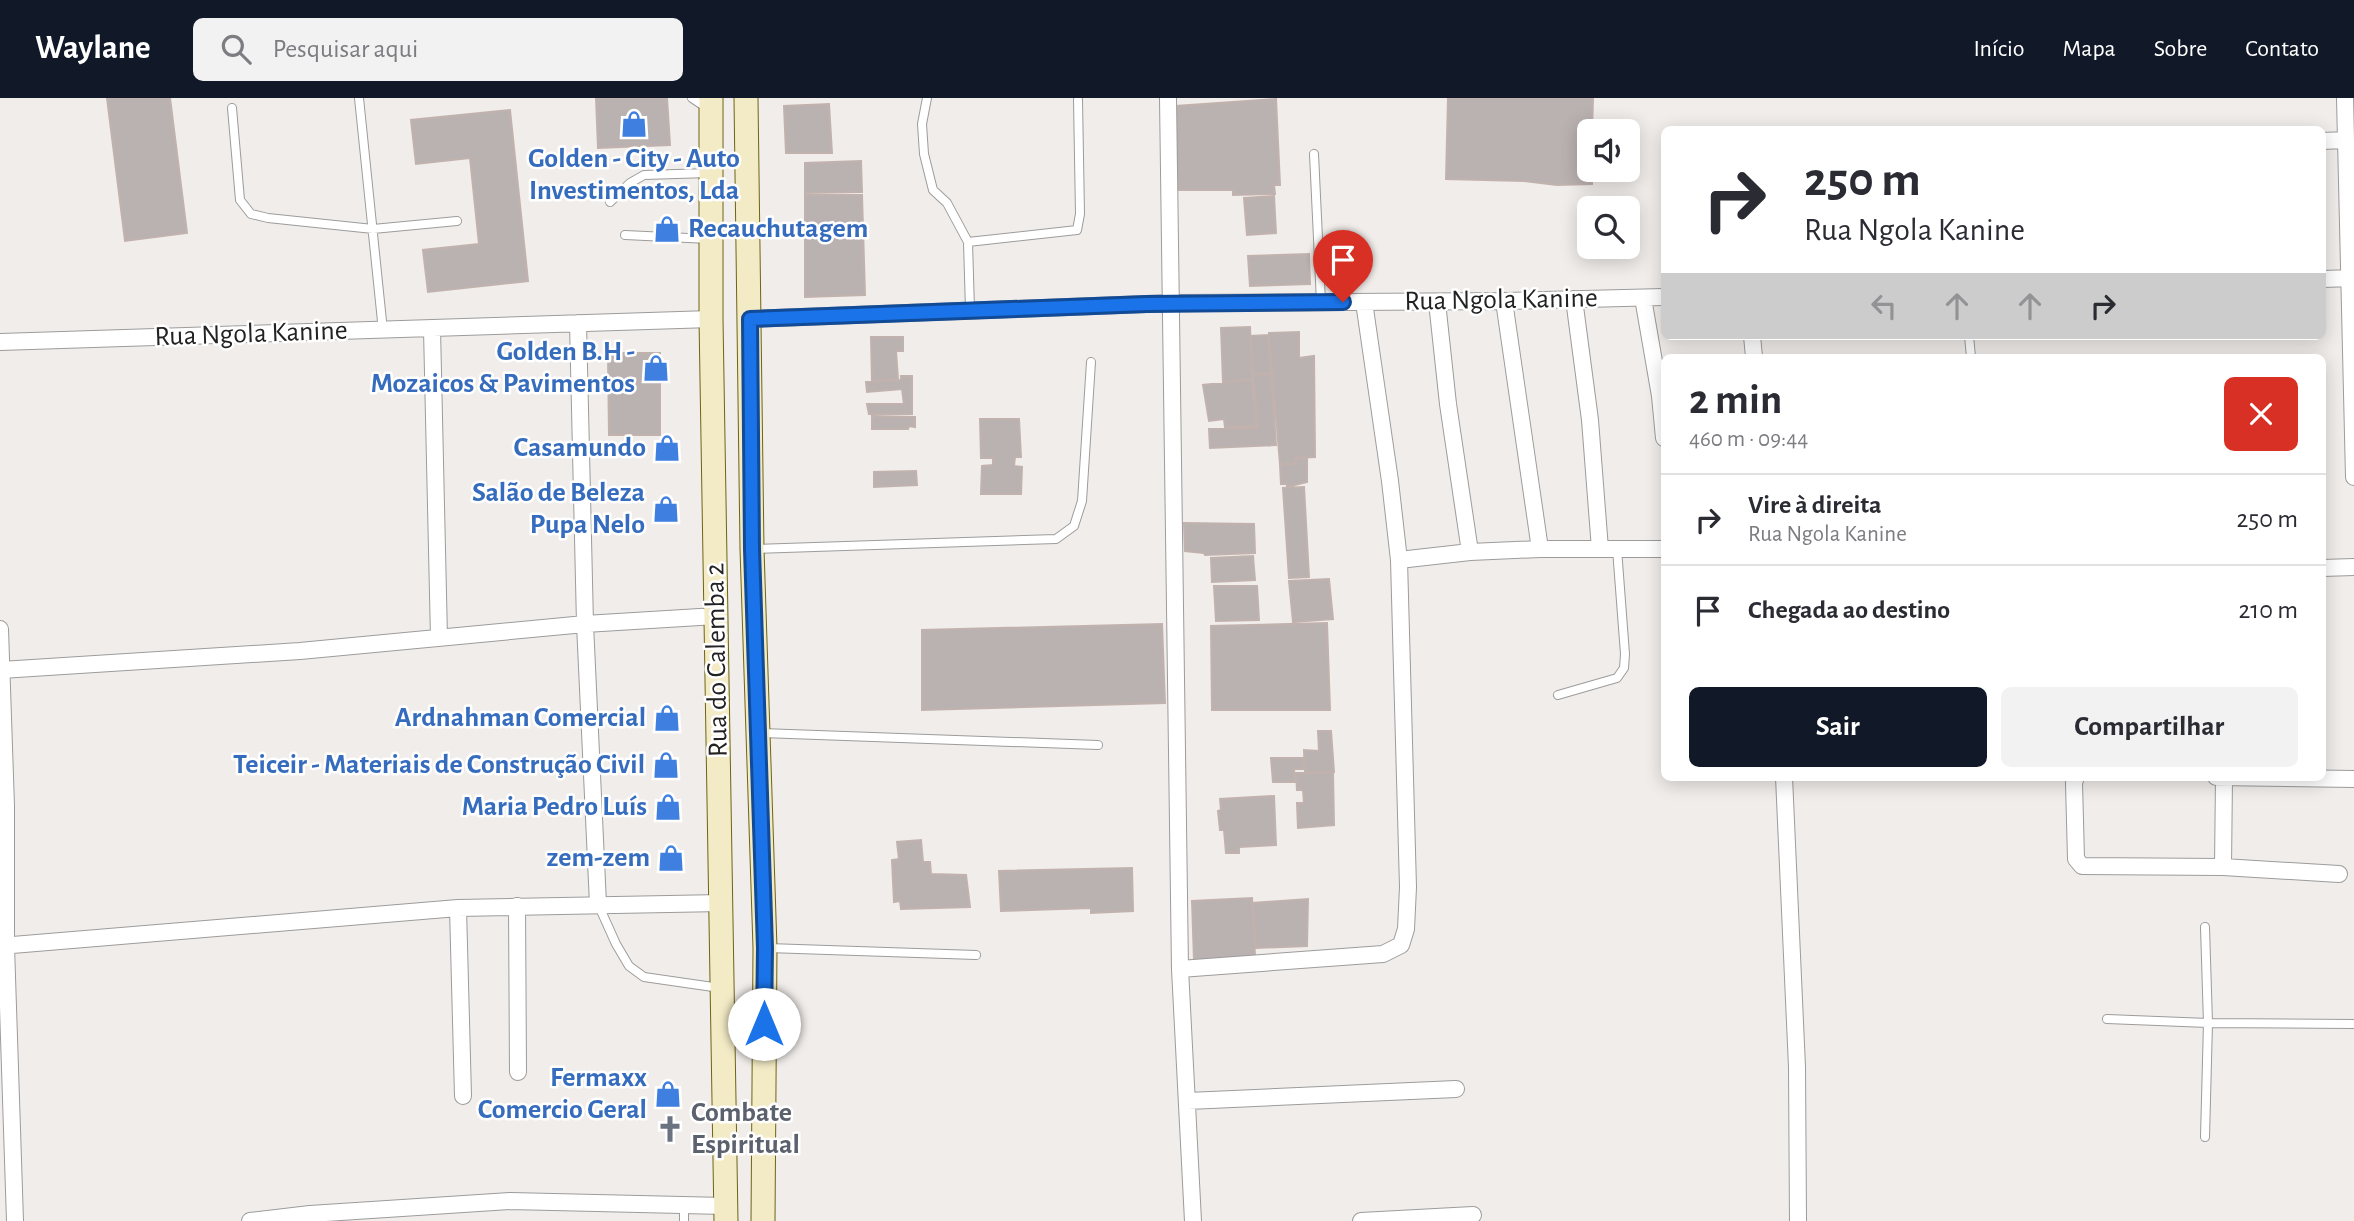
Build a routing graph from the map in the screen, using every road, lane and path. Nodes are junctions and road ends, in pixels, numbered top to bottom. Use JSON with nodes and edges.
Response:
{"nodes":[{"id":1,"x":359,"y":98,"type":"edge"},
{"id":2,"x":692,"y":98,"type":"edge"},
{"id":3,"x":747,"y":98,"type":"edge"},
{"id":4,"x":927,"y":98,"type":"edge"},
{"id":5,"x":1168,"y":98,"type":"edge"},
{"id":6,"x":2345,"y":98,"type":"edge"},
{"id":7,"x":1078,"y":100,"type":"dead end"},
{"id":8,"x":711,"y":105,"type":"edge"},
{"id":9,"x":232,"y":108,"type":"dead end"},
{"id":10,"x":2346,"y":140,"type":"junction"},
{"id":11,"x":2326,"y":141,"type":"edge"},
{"id":12,"x":1314,"y":154,"type":"dead end"},
{"id":13,"x":712,"y":173,"type":"junction"},
{"id":14,"x":610,"y":202,"type":"dead end"},
{"id":15,"x":457,"y":220,"type":"dead end"},
{"id":16,"x":373,"y":229,"type":"junction"},
{"id":17,"x":625,"y":235,"type":"dead end"},
{"id":18,"x":712,"y":239,"type":"junction"},
{"id":19,"x":968,"y":242,"type":"junction"},
{"id":20,"x":2352,"y":278,"type":"edge"},
{"id":21,"x":2326,"y":279,"type":"edge"},
{"id":22,"x":1661,"y":297,"type":"edge"},
{"id":23,"x":1643,"y":298,"type":"junction"},
{"id":24,"x":1574,"y":299,"type":"junction"},
{"id":25,"x":1504,"y":301,"type":"junction"},
{"id":26,"x":1321,"y":302,"type":"junction"},
{"id":27,"x":1364,"y":302,"type":"junction"},
{"id":28,"x":1437,"y":302,"type":"junction"},
{"id":29,"x":1172,"y":303,"type":"junction"},
{"id":30,"x":970,"y":310,"type":"junction"},
{"id":31,"x":711,"y":319,"type":"junction"},
{"id":32,"x":750,"y":319,"type":"junction"},
{"id":33,"x":578,"y":323,"type":"junction"},
{"id":34,"x":432,"y":329,"type":"junction"},
{"id":35,"x":383,"y":331,"type":"junction"},
{"id":36,"x":0,"y":342,"type":"edge"},
{"id":37,"x":1091,"y":362,"type":"dead end"},
{"id":38,"x":1661,"y":406,"type":"edge"},
{"id":39,"x":2354,"y":477,"type":"edge"},
{"id":40,"x":752,"y":549,"type":"junction"},
{"id":41,"x":1540,"y":549,"type":"junction"},
{"id":42,"x":1600,"y":549,"type":"junction"},
{"id":43,"x":1661,"y":549,"type":"edge"},
{"id":44,"x":1617,"y":550,"type":"junction"},
{"id":45,"x":1470,"y":552,"type":"junction"},
{"id":46,"x":1399,"y":560,"type":"junction"},
{"id":47,"x":2354,"y":567,"type":"edge"},
{"id":48,"x":2326,"y":568,"type":"edge"},
{"id":49,"x":716,"y":616,"type":"junction"},
{"id":50,"x":585,"y":624,"type":"junction"},
{"id":51,"x":0,"y":629,"type":"edge"},
{"id":52,"x":439,"y":638,"type":"junction"},
{"id":53,"x":1,"y":670,"type":"edge"},
{"id":54,"x":1558,"y":695,"type":"dead end"},
{"id":55,"x":758,"y":733,"type":"junction"},
{"id":56,"x":1098,"y":745,"type":"dead end"},
{"id":57,"x":2326,"y":779,"type":"edge"},
{"id":58,"x":2354,"y":779,"type":"edge"},
{"id":59,"x":1784,"y":781,"type":"edge"},
{"id":60,"x":2075,"y":781,"type":"edge"},
{"id":61,"x":2224,"y":781,"type":"edge"},
{"id":62,"x":3,"y":806,"type":"edge"},
{"id":63,"x":2222,"y":867,"type":"junction"},
{"id":64,"x":2339,"y":874,"type":"dead end"},
{"id":65,"x":722,"y":903,"type":"junction"},
{"id":66,"x":598,"y":904,"type":"junction"},
{"id":67,"x":517,"y":906,"type":"junction"},
{"id":68,"x":458,"y":908,"type":"junction"},
{"id":69,"x":2205,"y":927,"type":"dead end"},
{"id":70,"x":3,"y":946,"type":"edge"},
{"id":71,"x":765,"y":948,"type":"junction"},
{"id":72,"x":976,"y":955,"type":"dead end"},
{"id":73,"x":1180,"y":969,"type":"junction"},
{"id":74,"x":723,"y":988,"type":"junction"},
{"id":75,"x":2107,"y":1019,"type":"dead end"},
{"id":76,"x":2208,"y":1023,"type":"junction"},
{"id":77,"x":2354,"y":1024,"type":"edge"},
{"id":78,"x":518,"y":1072,"type":"dead end"},
{"id":79,"x":1456,"y":1089,"type":"dead end"},
{"id":80,"x":463,"y":1096,"type":"dead end"},
{"id":81,"x":1188,"y":1101,"type":"junction"},
{"id":82,"x":2205,"y":1137,"type":"dead end"},
{"id":83,"x":684,"y":1213,"type":"edge"},
{"id":84,"x":725,"y":1214,"type":"edge"},
{"id":85,"x":1473,"y":1215,"type":"dead end"},
{"id":86,"x":15,"y":1221,"type":"edge"},
{"id":87,"x":250,"y":1221,"type":"edge"},
{"id":88,"x":763,"y":1221,"type":"edge"},
{"id":89,"x":1193,"y":1221,"type":"edge"},
{"id":90,"x":1361,"y":1221,"type":"edge"},
{"id":91,"x":1798,"y":1221,"type":"edge"}],
"edges":[{"from":1,"to":16,"type":"lane"},
{"from":2,"to":8,"type":"lane"},
{"from":3,"to":32,"type":"main road","name":"Rua do Calemba 2"},
{"from":4,"to":19,"type":"lane"},
{"from":5,"to":29,"type":"street"},
{"from":6,"to":10,"type":"street"},
{"from":7,"to":19,"type":"lane"},
{"from":8,"to":13,"type":"main road","name":"Rua do Calemba 2"},
{"from":9,"to":16,"type":"lane"},
{"from":10,"to":11,"type":"street"},
{"from":10,"to":20,"type":"street"},
{"from":12,"to":26,"type":"lane"},
{"from":13,"to":14,"type":"lane"},
{"from":13,"to":18,"type":"main road","name":"Rua do Calemba 2"},
{"from":15,"to":16,"type":"lane"},
{"from":16,"to":35,"type":"lane"},
{"from":17,"to":18,"type":"lane"},
{"from":18,"to":31,"type":"main road","name":"Rua do Calemba 2"},
{"from":19,"to":30,"type":"lane"},
{"from":20,"to":21,"type":"street"},
{"from":20,"to":39,"type":"street"},
{"from":22,"to":23,"type":"street","name":"Rua Ngola Kanine"},
{"from":23,"to":24,"type":"street","name":"Rua Ngola Kanine"},
{"from":23,"to":38,"type":"street"},
{"from":24,"to":25,"type":"street","name":"Rua Ngola Kanine"},
{"from":24,"to":42,"type":"street"},
{"from":25,"to":28,"type":"street","name":"Rua Ngola Kanine"},
{"from":25,"to":41,"type":"street"},
{"from":26,"to":27,"type":"street","name":"Rua Ngola Kanine"},
{"from":26,"to":29,"type":"street","name":"Rua Ngola Kanine"},
{"from":27,"to":28,"type":"street","name":"Rua Ngola Kanine"},
{"from":27,"to":46,"type":"street"},
{"from":28,"to":45,"type":"street"},
{"from":29,"to":30,"type":"street","name":"Rua Ngola Kanine"},
{"from":29,"to":73,"type":"street"},
{"from":30,"to":32,"type":"street","name":"Rua Ngola Kanine"},
{"from":31,"to":33,"type":"street","name":"Rua Ngola Kanine"},
{"from":31,"to":49,"type":"main road","name":"Rua do Calemba 2"},
{"from":32,"to":40,"type":"main road","name":"Rua do Calemba 2"},
{"from":33,"to":34,"type":"street","name":"Rua Ngola Kanine"},
{"from":33,"to":50,"type":"street"},
{"from":34,"to":35,"type":"street","name":"Rua Ngola Kanine"},
{"from":34,"to":52,"type":"street"},
{"from":35,"to":36,"type":"street","name":"Rua Ngola Kanine"},
{"from":37,"to":40,"type":"lane"},
{"from":40,"to":55,"type":"main road","name":"Rua do Calemba 2"},
{"from":41,"to":42,"type":"street"},
{"from":41,"to":45,"type":"street"},
{"from":42,"to":44,"type":"street"},
{"from":43,"to":44,"type":"street"},
{"from":44,"to":54,"type":"lane"},
{"from":45,"to":46,"type":"street"},
{"from":46,"to":73,"type":"street"},
{"from":47,"to":48,"type":"street"},
{"from":49,"to":50,"type":"street"},
{"from":49,"to":65,"type":"main road","name":"Rua do Calemba 2"},
{"from":50,"to":52,"type":"street"},
{"from":50,"to":66,"type":"street"},
{"from":51,"to":53,"type":"street"},
{"from":52,"to":53,"type":"street"},
{"from":53,"to":62,"type":"street"},
{"from":55,"to":56,"type":"lane"},
{"from":55,"to":71,"type":"main road","name":"Rua do Calemba 2"},
{"from":57,"to":58,"type":"street"},
{"from":59,"to":91,"type":"street"},
{"from":60,"to":63,"type":"street"},
{"from":61,"to":63,"type":"street"},
{"from":62,"to":70,"type":"street"},
{"from":63,"to":64,"type":"street"},
{"from":65,"to":66,"type":"street"},
{"from":65,"to":74,"type":"main road","name":"Rua do Calemba 2"},
{"from":66,"to":67,"type":"street"},
{"from":66,"to":74,"type":"lane"},
{"from":67,"to":68,"type":"street"},
{"from":67,"to":78,"type":"street"},
{"from":68,"to":70,"type":"street"},
{"from":68,"to":80,"type":"street"},
{"from":69,"to":76,"type":"lane"},
{"from":70,"to":86,"type":"street"},
{"from":71,"to":72,"type":"lane"},
{"from":71,"to":88,"type":"main road","name":"Rua do Calemba 2"},
{"from":73,"to":81,"type":"street"},
{"from":74,"to":84,"type":"main road","name":"Rua do Calemba 2"},
{"from":75,"to":76,"type":"lane"},
{"from":76,"to":77,"type":"lane"},
{"from":76,"to":82,"type":"lane"},
{"from":79,"to":81,"type":"street"},
{"from":81,"to":89,"type":"street"},
{"from":83,"to":84,"type":"street"},
{"from":83,"to":87,"type":"street"},
{"from":85,"to":90,"type":"street"}]}
